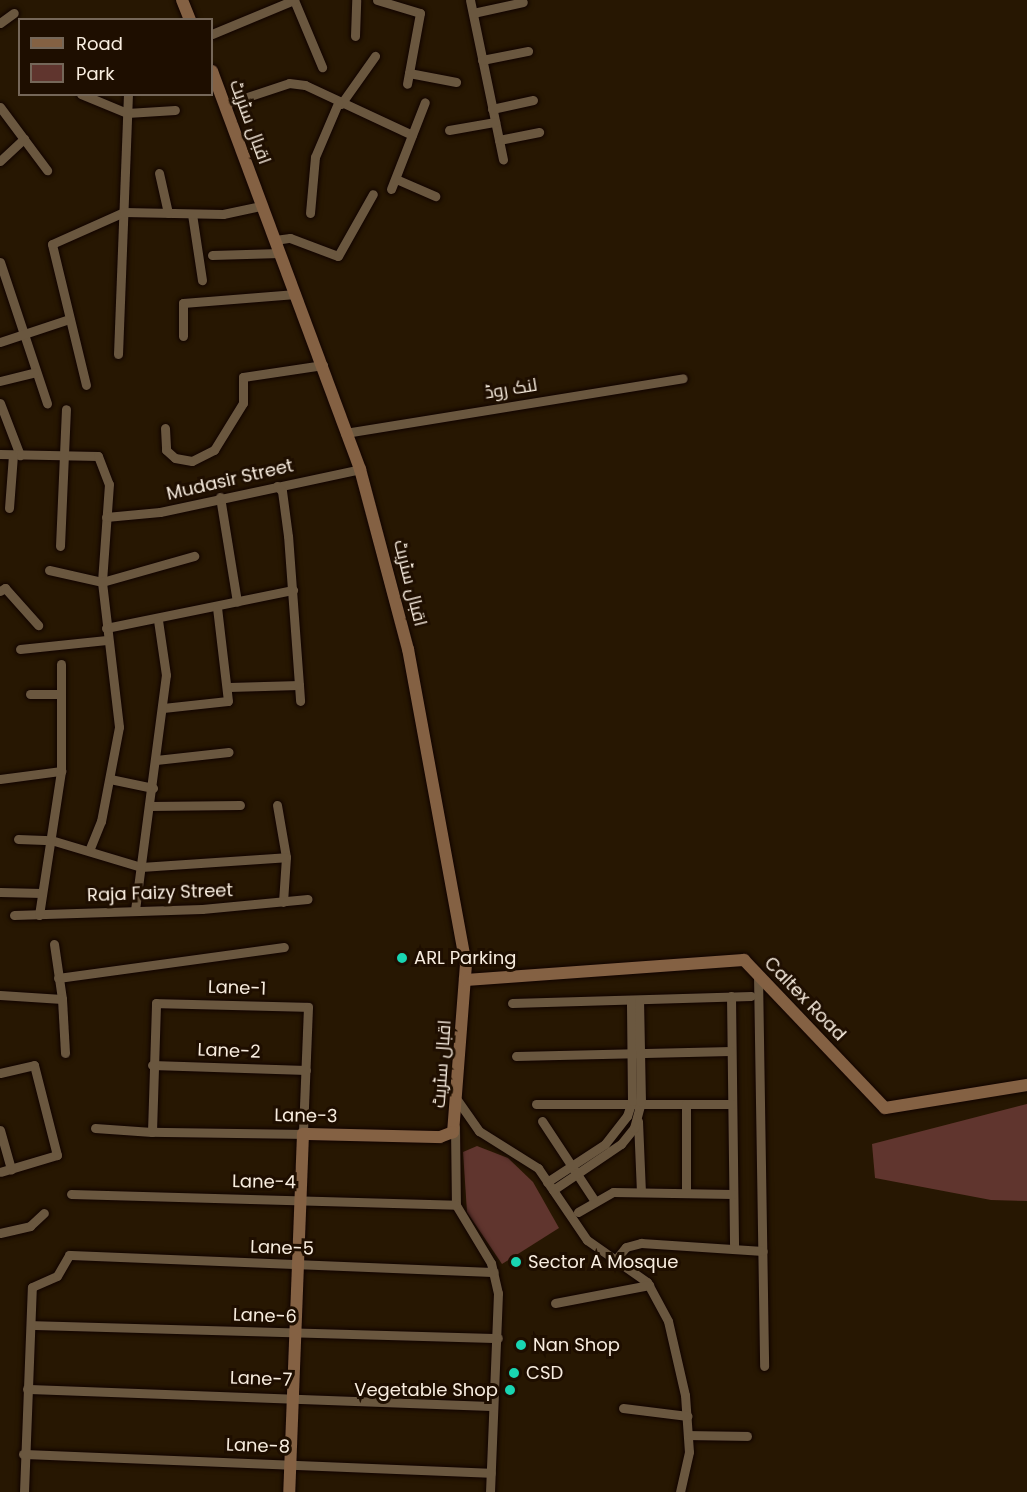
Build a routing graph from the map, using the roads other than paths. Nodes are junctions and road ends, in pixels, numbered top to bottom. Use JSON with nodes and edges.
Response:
{"nodes":[{"id":1,"x":182,"y":0,"type":"edge"},
{"id":2,"x":294,"y":0,"type":"edge"},
{"id":3,"x":356,"y":0,"type":"edge"},
{"id":4,"x":377,"y":0,"type":"edge"},
{"id":5,"x":470,"y":0,"type":"edge"},
{"id":6,"x":524,"y":3,"type":"dead end"},
{"id":7,"x":14,"y":13,"type":"dead end"},
{"id":8,"x":473,"y":13,"type":"junction"},
{"id":9,"x":189,"y":18,"type":"edge"},
{"id":10,"x":0,"y":23,"type":"edge"},
{"id":11,"x":213,"y":34,"type":"edge"},
{"id":12,"x":355,"y":36,"type":"dead end"},
{"id":13,"x":528,"y":51,"type":"dead end"},
{"id":14,"x":375,"y":56,"type":"dead end"},
{"id":15,"x":482,"y":60,"type":"junction"},
{"id":16,"x":322,"y":67,"type":"dead end"},
{"id":17,"x":213,"y":73,"type":"edge"},
{"id":18,"x":409,"y":73,"type":"junction"},
{"id":19,"x":456,"y":82,"type":"dead end"},
{"id":20,"x":407,"y":84,"type":"dead end"},
{"id":21,"x":86,"y":96,"type":"edge"},
{"id":22,"x":128,"y":96,"type":"edge"},
{"id":23,"x":533,"y":100,"type":"dead end"},
{"id":24,"x":425,"y":102,"type":"dead end"},
{"id":25,"x":226,"y":104,"type":"junction"},
{"id":26,"x":340,"y":104,"type":"junction"},
{"id":27,"x":0,"y":107,"type":"edge"},
{"id":28,"x":492,"y":109,"type":"junction"},
{"id":29,"x":175,"y":110,"type":"dead end"},
{"id":30,"x":127,"y":113,"type":"junction"},
{"id":31,"x":495,"y":122,"type":"junction"},
{"id":32,"x":449,"y":130,"type":"dead end"},
{"id":33,"x":539,"y":132,"type":"dead end"},
{"id":34,"x":412,"y":135,"type":"junction"},
{"id":35,"x":24,"y":140,"type":"junction"},
{"id":36,"x":499,"y":140,"type":"junction"},
{"id":37,"x":503,"y":160,"type":"dead end"},
{"id":38,"x":0,"y":161,"type":"edge"},
{"id":39,"x":47,"y":170,"type":"dead end"},
{"id":40,"x":159,"y":173,"type":"dead end"},
{"id":41,"x":396,"y":179,"type":"junction"},
{"id":42,"x":391,"y":189,"type":"dead end"},
{"id":43,"x":373,"y":194,"type":"dead end"},
{"id":44,"x":435,"y":196,"type":"dead end"},
{"id":45,"x":261,"y":206,"type":"junction"},
{"id":46,"x":124,"y":212,"type":"junction"},
{"id":47,"x":168,"y":213,"type":"junction"},
{"id":48,"x":310,"y":213,"type":"dead end"},
{"id":49,"x":192,"y":214,"type":"junction"},
{"id":50,"x":275,"y":240,"type":"junction"},
{"id":51,"x":280,"y":253,"type":"junction"},
{"id":52,"x":212,"y":255,"type":"dead end"},
{"id":53,"x":0,"y":262,"type":"edge"},
{"id":54,"x":202,"y":280,"type":"dead end"},
{"id":55,"x":5,"y":292,"type":"edge"},
{"id":56,"x":296,"y":294,"type":"junction"},
{"id":57,"x":69,"y":319,"type":"junction"},
{"id":58,"x":23,"y":335,"type":"junction"},
{"id":59,"x":183,"y":336,"type":"dead end"},
{"id":60,"x":0,"y":342,"type":"edge"},
{"id":61,"x":118,"y":354,"type":"dead end"},
{"id":62,"x":323,"y":365,"type":"junction"},
{"id":63,"x":35,"y":372,"type":"junction"},
{"id":64,"x":683,"y":378,"type":"dead end"},
{"id":65,"x":0,"y":381,"type":"edge"},
{"id":66,"x":86,"y":385,"type":"dead end"},
{"id":67,"x":0,"y":403,"type":"edge"},
{"id":68,"x":47,"y":403,"type":"dead end"},
{"id":69,"x":66,"y":409,"type":"dead end"},
{"id":70,"x":165,"y":428,"type":"dead end"},
{"id":71,"x":345,"y":433,"type":"junction"},
{"id":72,"x":0,"y":454,"type":"edge"},
{"id":73,"x":17,"y":455,"type":"junction"},
{"id":74,"x":66,"y":456,"type":"junction"},
{"id":75,"x":360,"y":469,"type":"junction"},
{"id":76,"x":277,"y":486,"type":"junction"},
{"id":77,"x":220,"y":497,"type":"junction"},
{"id":78,"x":9,"y":508,"type":"dead end"},
{"id":79,"x":106,"y":517,"type":"junction"},
{"id":80,"x":60,"y":546,"type":"dead end"},
{"id":81,"x":194,"y":556,"type":"dead end"},
{"id":82,"x":49,"y":570,"type":"dead end"},
{"id":83,"x":102,"y":582,"type":"junction"},
{"id":84,"x":293,"y":590,"type":"junction"},
{"id":85,"x":0,"y":591,"type":"edge"},
{"id":86,"x":237,"y":602,"type":"junction"},
{"id":87,"x":217,"y":608,"type":"junction"},
{"id":88,"x":158,"y":620,"type":"junction"},
{"id":89,"x":38,"y":625,"type":"dead end"},
{"id":90,"x":106,"y":628,"type":"junction"},
{"id":91,"x":107,"y":640,"type":"junction"},
{"id":92,"x":20,"y":649,"type":"dead end"},
{"id":93,"x":61,"y":664,"type":"dead end"},
{"id":94,"x":299,"y":685,"type":"junction"},
{"id":95,"x":229,"y":687,"type":"junction"},
{"id":96,"x":30,"y":694,"type":"dead end"},
{"id":97,"x":61,"y":694,"type":"junction"},
{"id":98,"x":300,"y":701,"type":"dead end"},
{"id":99,"x":163,"y":708,"type":"junction"},
{"id":100,"x":228,"y":752,"type":"dead end"},
{"id":101,"x":156,"y":760,"type":"junction"},
{"id":102,"x":61,"y":771,"type":"junction"},
{"id":103,"x":110,"y":778,"type":"junction"},
{"id":104,"x":0,"y":779,"type":"edge"},
{"id":105,"x":153,"y":788,"type":"junction"},
{"id":106,"x":240,"y":805,"type":"dead end"},
{"id":107,"x":277,"y":805,"type":"dead end"},
{"id":108,"x":150,"y":807,"type":"junction"},
{"id":109,"x":18,"y":839,"type":"dead end"},
{"id":110,"x":51,"y":840,"type":"junction"},
{"id":111,"x":89,"y":850,"type":"junction"},
{"id":112,"x":286,"y":857,"type":"junction"},
{"id":113,"x":141,"y":867,"type":"junction"},
{"id":114,"x":0,"y":892,"type":"edge"},
{"id":115,"x":42,"y":893,"type":"junction"},
{"id":116,"x":308,"y":899,"type":"dead end"},
{"id":117,"x":283,"y":902,"type":"junction"},
{"id":118,"x":135,"y":910,"type":"junction"},
{"id":119,"x":14,"y":915,"type":"dead end"},
{"id":120,"x":39,"y":915,"type":"junction"},
{"id":121,"x":54,"y":944,"type":"dead end"},
{"id":122,"x":284,"y":947,"type":"dead end"},
{"id":123,"x":758,"y":975,"type":"junction"},
{"id":124,"x":58,"y":978,"type":"junction"},
{"id":125,"x":465,"y":980,"type":"junction"},
{"id":126,"x":0,"y":995,"type":"edge"},
{"id":127,"x":731,"y":996,"type":"junction"},
{"id":128,"x":751,"y":996,"type":"dead end"},
{"id":129,"x":63,"y":999,"type":"junction"},
{"id":130,"x":635,"y":1000,"type":"junction"},
{"id":131,"x":512,"y":1004,"type":"dead end"},
{"id":132,"x":731,"y":1051,"type":"junction"},
{"id":133,"x":65,"y":1053,"type":"dead end"},
{"id":134,"x":636,"y":1054,"type":"junction"},
{"id":135,"x":516,"y":1056,"type":"dead end"},
{"id":136,"x":152,"y":1065,"type":"junction"},
{"id":137,"x":306,"y":1070,"type":"junction"},
{"id":138,"x":0,"y":1073,"type":"edge"},
{"id":139,"x":1027,"y":1085,"type":"edge"},
{"id":140,"x":458,"y":1101,"type":"junction"},
{"id":141,"x":536,"y":1104,"type":"dead end"},
{"id":142,"x":636,"y":1104,"type":"junction"},
{"id":143,"x":686,"y":1104,"type":"junction"},
{"id":144,"x":732,"y":1104,"type":"junction"},
{"id":145,"x":638,"y":1118,"type":"junction"},
{"id":146,"x":542,"y":1121,"type":"dead end"},
{"id":147,"x":455,"y":1127,"type":"junction"},
{"id":148,"x":95,"y":1128,"type":"dead end"},
{"id":149,"x":0,"y":1130,"type":"edge"},
{"id":150,"x":152,"y":1131,"type":"junction"},
{"id":151,"x":303,"y":1134,"type":"junction"},
{"id":152,"x":11,"y":1169,"type":"junction"},
{"id":153,"x":575,"y":1169,"type":"junction"},
{"id":154,"x":0,"y":1172,"type":"edge"},
{"id":155,"x":550,"y":1186,"type":"junction"},
{"id":156,"x":640,"y":1192,"type":"junction"},
{"id":157,"x":686,"y":1193,"type":"junction"},
{"id":158,"x":71,"y":1194,"type":"dead end"},
{"id":159,"x":733,"y":1194,"type":"junction"},
{"id":160,"x":301,"y":1199,"type":"junction"},
{"id":161,"x":594,"y":1200,"type":"junction"},
{"id":162,"x":456,"y":1205,"type":"junction"},
{"id":163,"x":578,"y":1212,"type":"dead end"},
{"id":164,"x":44,"y":1213,"type":"dead end"},
{"id":165,"x":0,"y":1233,"type":"edge"},
{"id":166,"x":734,"y":1248,"type":"junction"},
{"id":167,"x":764,"y":1251,"type":"junction"},
{"id":168,"x":617,"y":1258,"type":"junction"},
{"id":169,"x":298,"y":1265,"type":"junction"},
{"id":170,"x":494,"y":1272,"type":"junction"},
{"id":171,"x":649,"y":1286,"type":"junction"},
{"id":172,"x":555,"y":1304,"type":"dead end"},
{"id":173,"x":31,"y":1325,"type":"junction"},
{"id":174,"x":295,"y":1334,"type":"junction"},
{"id":175,"x":498,"y":1338,"type":"junction"},
{"id":176,"x":764,"y":1366,"type":"dead end"},
{"id":177,"x":27,"y":1389,"type":"junction"},
{"id":178,"x":293,"y":1396,"type":"junction"},
{"id":179,"x":494,"y":1406,"type":"junction"},
{"id":180,"x":623,"y":1408,"type":"dead end"},
{"id":181,"x":688,"y":1416,"type":"junction"},
{"id":182,"x":689,"y":1435,"type":"junction"},
{"id":183,"x":747,"y":1436,"type":"dead end"},
{"id":184,"x":23,"y":1454,"type":"junction"},
{"id":185,"x":290,"y":1464,"type":"junction"},
{"id":186,"x":491,"y":1473,"type":"junction"},
{"id":187,"x":24,"y":1492,"type":"edge"},
{"id":188,"x":289,"y":1492,"type":"edge"},
{"id":189,"x":490,"y":1492,"type":"edge"},
{"id":190,"x":680,"y":1492,"type":"edge"}],
"edges":[{"from":1,"to":9,"type":"street"},
{"from":2,"to":11,"type":"street"},
{"from":2,"to":16,"type":"street"},
{"from":3,"to":12,"type":"street"},
{"from":4,"to":18,"type":"street"},
{"from":5,"to":8,"type":"street"},
{"from":6,"to":8,"type":"street"},
{"from":7,"to":10,"type":"street"},
{"from":8,"to":15,"type":"street"},
{"from":13,"to":15,"type":"street"},
{"from":14,"to":26,"type":"street"},
{"from":15,"to":28,"type":"street"},
{"from":17,"to":25,"type":"street","name":"اقبال سٹریٹ"},
{"from":18,"to":19,"type":"street"},
{"from":18,"to":20,"type":"street"},
{"from":21,"to":30,"type":"street"},
{"from":22,"to":30,"type":"street"},
{"from":23,"to":28,"type":"street"},
{"from":24,"to":34,"type":"street"},
{"from":25,"to":26,"type":"street"},
{"from":25,"to":45,"type":"street","name":"اقبال سٹریٹ"},
{"from":26,"to":34,"type":"street"},
{"from":26,"to":48,"type":"street"},
{"from":27,"to":35,"type":"street"},
{"from":28,"to":31,"type":"street"},
{"from":29,"to":30,"type":"street"},
{"from":30,"to":46,"type":"street"},
{"from":31,"to":32,"type":"street"},
{"from":31,"to":36,"type":"street"},
{"from":33,"to":36,"type":"street"},
{"from":34,"to":41,"type":"street"},
{"from":35,"to":38,"type":"street"},
{"from":35,"to":39,"type":"street"},
{"from":36,"to":37,"type":"street"},
{"from":40,"to":47,"type":"street"},
{"from":41,"to":42,"type":"street"},
{"from":41,"to":44,"type":"street"},
{"from":43,"to":50,"type":"street"},
{"from":45,"to":49,"type":"street"},
{"from":45,"to":50,"type":"street","name":"اقبال سٹریٹ"},
{"from":46,"to":47,"type":"street"},
{"from":46,"to":57,"type":"street"},
{"from":46,"to":61,"type":"street"},
{"from":47,"to":49,"type":"street"},
{"from":49,"to":54,"type":"street"},
{"from":50,"to":51,"type":"street","name":"اقبال سٹریٹ"},
{"from":51,"to":52,"type":"street"},
{"from":51,"to":56,"type":"street","name":"اقبال سٹریٹ"},
{"from":53,"to":55,"type":"street"},
{"from":55,"to":58,"type":"street"},
{"from":56,"to":59,"type":"street"},
{"from":56,"to":62,"type":"street","name":"اقبال سٹریٹ"},
{"from":57,"to":58,"type":"street"},
{"from":57,"to":66,"type":"street"},
{"from":58,"to":60,"type":"street"},
{"from":58,"to":63,"type":"street"},
{"from":62,"to":70,"type":"street"},
{"from":62,"to":71,"type":"street","name":"اقبال سٹریٹ"},
{"from":63,"to":65,"type":"street"},
{"from":63,"to":68,"type":"street"},
{"from":64,"to":71,"type":"street","name":"لنک روڈ"},
{"from":67,"to":73,"type":"street"},
{"from":69,"to":74,"type":"street"},
{"from":71,"to":75,"type":"street","name":"اقبال سٹریٹ"},
{"from":72,"to":73,"type":"street"},
{"from":73,"to":74,"type":"street"},
{"from":73,"to":78,"type":"street"},
{"from":74,"to":79,"type":"street"},
{"from":74,"to":80,"type":"street"},
{"from":75,"to":76,"type":"street","name":"Mudasir Street"},
{"from":75,"to":125,"type":"street","name":"اقبال سٹریٹ"},
{"from":76,"to":77,"type":"street","name":"Mudasir Street"},
{"from":76,"to":84,"type":"street"},
{"from":77,"to":79,"type":"street","name":"Mudasir Street"},
{"from":77,"to":86,"type":"street"},
{"from":79,"to":83,"type":"street"},
{"from":81,"to":83,"type":"street"},
{"from":82,"to":83,"type":"street"},
{"from":83,"to":90,"type":"street"},
{"from":84,"to":86,"type":"street"},
{"from":84,"to":94,"type":"street"},
{"from":85,"to":89,"type":"street"},
{"from":86,"to":87,"type":"street"},
{"from":87,"to":88,"type":"street"},
{"from":87,"to":95,"type":"street"},
{"from":88,"to":90,"type":"street"},
{"from":88,"to":99,"type":"street"},
{"from":90,"to":91,"type":"street"},
{"from":91,"to":92,"type":"street"},
{"from":91,"to":103,"type":"street"},
{"from":93,"to":97,"type":"street"},
{"from":94,"to":95,"type":"street"},
{"from":94,"to":98,"type":"street"},
{"from":95,"to":99,"type":"street"},
{"from":96,"to":97,"type":"street"},
{"from":97,"to":102,"type":"street"},
{"from":99,"to":101,"type":"street"},
{"from":100,"to":101,"type":"street"},
{"from":101,"to":105,"type":"street"},
{"from":102,"to":104,"type":"street"},
{"from":102,"to":110,"type":"street"},
{"from":103,"to":105,"type":"street"},
{"from":103,"to":111,"type":"street"},
{"from":105,"to":108,"type":"street"},
{"from":106,"to":108,"type":"street"},
{"from":107,"to":112,"type":"street"},
{"from":108,"to":113,"type":"street"},
{"from":109,"to":110,"type":"street"},
{"from":110,"to":111,"type":"street"},
{"from":110,"to":115,"type":"street"},
{"from":111,"to":113,"type":"street"},
{"from":112,"to":113,"type":"street"},
{"from":112,"to":117,"type":"street"},
{"from":113,"to":118,"type":"street"},
{"from":114,"to":115,"type":"street"},
{"from":115,"to":120,"type":"street"},
{"from":116,"to":117,"type":"street","name":"Raja Faizy Street"},
{"from":117,"to":118,"type":"street","name":"Raja Faizy Street"},
{"from":118,"to":120,"type":"street","name":"Raja Faizy Street"},
{"from":119,"to":120,"type":"street","name":"Raja Faizy Street"},
{"from":121,"to":124,"type":"street"},
{"from":122,"to":124,"type":"street"},
{"from":123,"to":125,"type":"street","name":"Caltex Road"},
{"from":123,"to":139,"type":"street","name":"Caltex Road"},
{"from":123,"to":167,"type":"street"},
{"from":124,"to":129,"type":"street"},
{"from":125,"to":140,"type":"street","name":"اقبال سٹریٹ"},
{"from":126,"to":129,"type":"street"},
{"from":127,"to":128,"type":"street"},
{"from":127,"to":130,"type":"street"},
{"from":127,"to":132,"type":"street"},
{"from":129,"to":133,"type":"street"},
{"from":130,"to":131,"type":"street"},
{"from":130,"to":134,"type":"street"},
{"from":132,"to":134,"type":"street"},
{"from":132,"to":144,"type":"street"},
{"from":134,"to":135,"type":"street"},
{"from":134,"to":142,"type":"street"},
{"from":136,"to":137,"type":"street","name":"Lane-2"},
{"from":136,"to":137,"type":"street","name":"Lane-1"},
{"from":136,"to":150,"type":"street"},
{"from":137,"to":151,"type":"street"},
{"from":138,"to":152,"type":"street"},
{"from":140,"to":147,"type":"street","name":"اقبال سٹریٹ"},
{"from":140,"to":155,"type":"street"},
{"from":141,"to":142,"type":"street"},
{"from":142,"to":143,"type":"street"},
{"from":142,"to":145,"type":"street"},
{"from":142,"to":153,"type":"street"},
{"from":143,"to":144,"type":"street"},
{"from":143,"to":157,"type":"street"},
{"from":144,"to":159,"type":"street"},
{"from":145,"to":153,"type":"street"},
{"from":145,"to":156,"type":"street"},
{"from":146,"to":153,"type":"street"},
{"from":147,"to":151,"type":"street","name":"Lane-3"},
{"from":147,"to":162,"type":"street"},
{"from":148,"to":150,"type":"street","name":"Lane-3"},
{"from":149,"to":152,"type":"street"},
{"from":150,"to":151,"type":"street","name":"Lane-3"},
{"from":151,"to":160,"type":"street"},
{"from":152,"to":154,"type":"street"},
{"from":153,"to":155,"type":"street"},
{"from":153,"to":161,"type":"street"},
{"from":155,"to":168,"type":"street"},
{"from":156,"to":157,"type":"street"},
{"from":156,"to":161,"type":"street"},
{"from":157,"to":159,"type":"street"},
{"from":158,"to":160,"type":"street","name":"Lane-4"},
{"from":159,"to":166,"type":"street"},
{"from":160,"to":162,"type":"street","name":"Lane-4"},
{"from":160,"to":169,"type":"street"},
{"from":161,"to":163,"type":"street"},
{"from":162,"to":170,"type":"street"},
{"from":164,"to":165,"type":"street"},
{"from":166,"to":167,"type":"street"},
{"from":166,"to":168,"type":"street"},
{"from":167,"to":176,"type":"street"},
{"from":168,"to":171,"type":"street"},
{"from":169,"to":170,"type":"street","name":"Lane-5"},
{"from":169,"to":173,"type":"street","name":"Lane-5"},
{"from":169,"to":174,"type":"street"},
{"from":170,"to":175,"type":"street"},
{"from":171,"to":172,"type":"street"},
{"from":171,"to":181,"type":"street"},
{"from":173,"to":174,"type":"street","name":"Lane-6"},
{"from":173,"to":177,"type":"street"},
{"from":174,"to":175,"type":"street","name":"Lane-6"},
{"from":174,"to":178,"type":"street"},
{"from":175,"to":179,"type":"street"},
{"from":177,"to":178,"type":"street","name":"Lane-7"},
{"from":177,"to":184,"type":"street"},
{"from":178,"to":179,"type":"street","name":"Lane-7"},
{"from":178,"to":185,"type":"street"},
{"from":179,"to":186,"type":"street"},
{"from":180,"to":181,"type":"street"},
{"from":181,"to":182,"type":"street"},
{"from":182,"to":183,"type":"street"},
{"from":182,"to":190,"type":"street"},
{"from":184,"to":185,"type":"street","name":"Lane-8"},
{"from":184,"to":187,"type":"street"},
{"from":185,"to":186,"type":"street","name":"Lane-8"},
{"from":185,"to":188,"type":"street"},
{"from":186,"to":189,"type":"street"}]}
